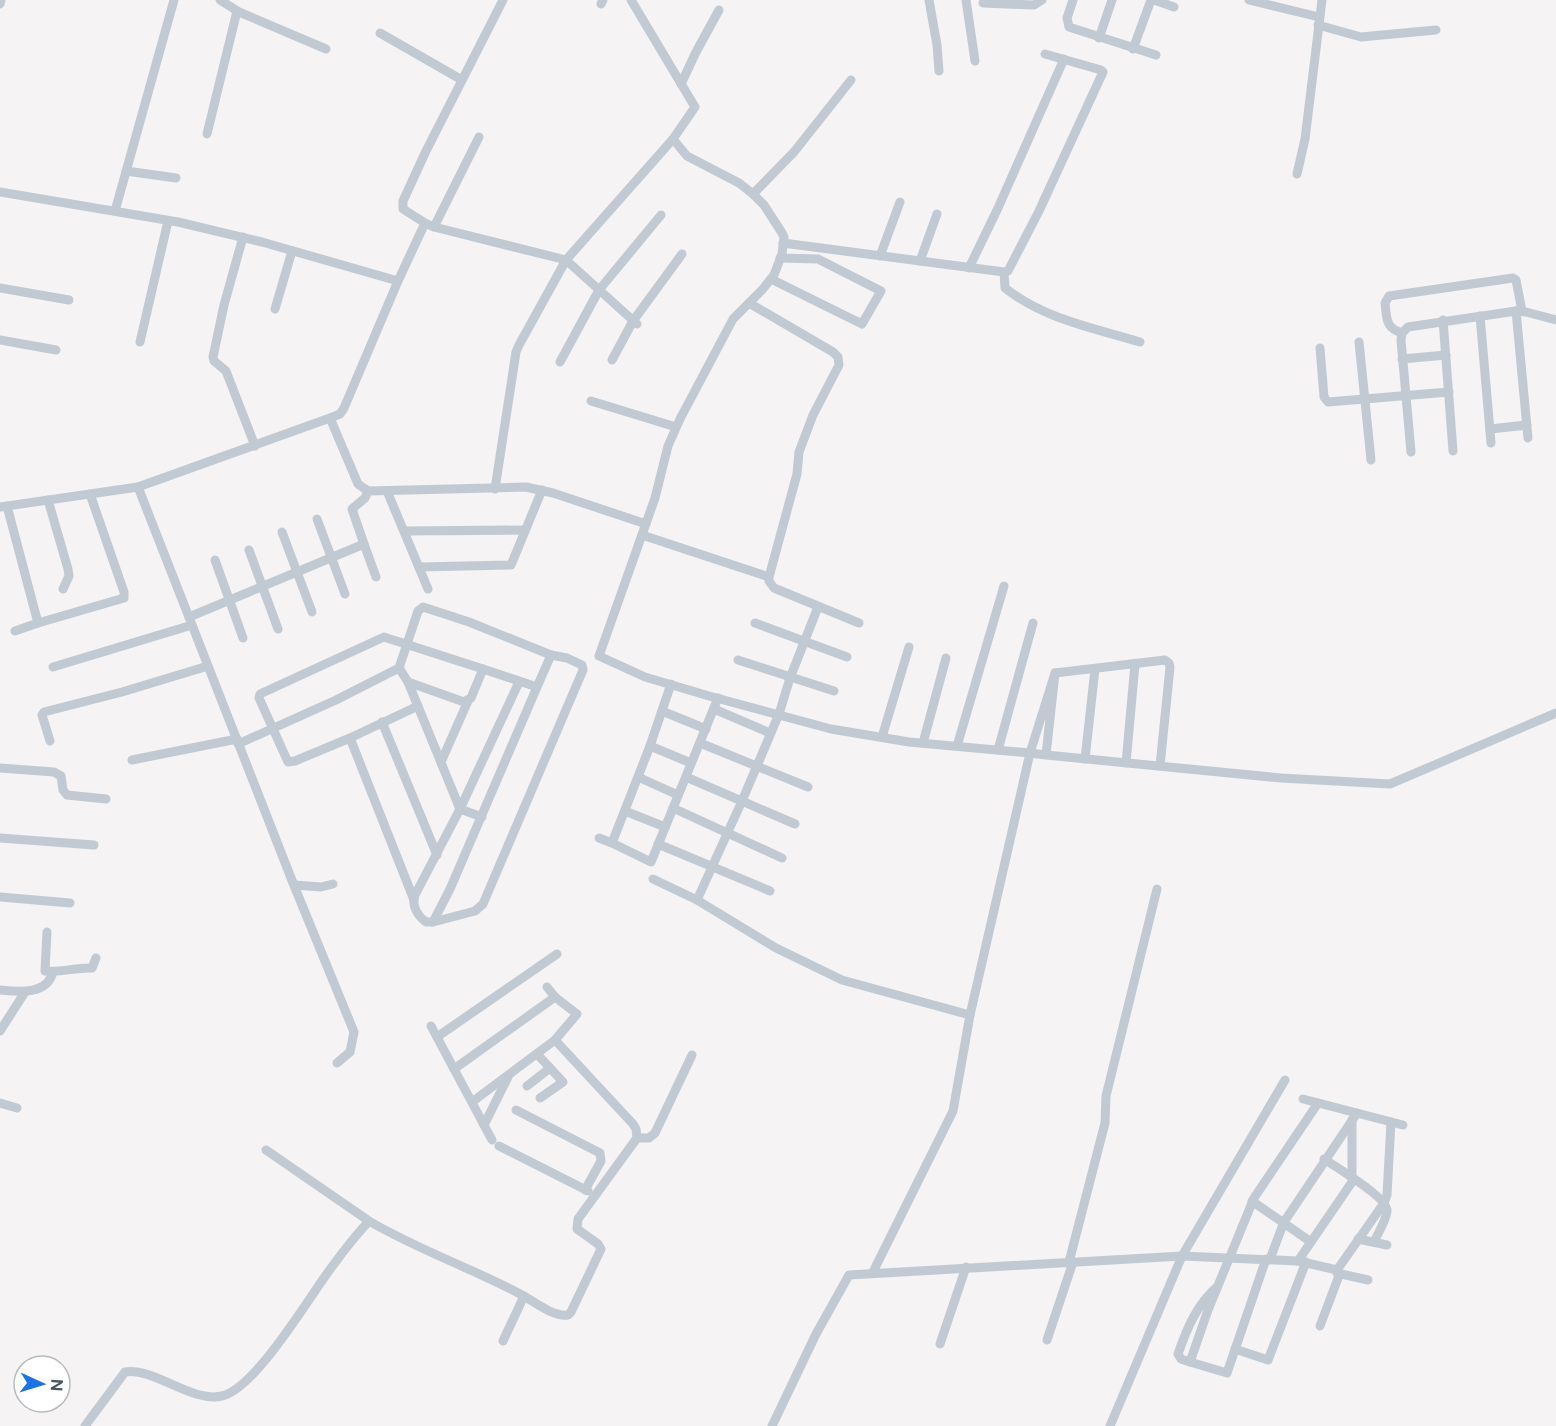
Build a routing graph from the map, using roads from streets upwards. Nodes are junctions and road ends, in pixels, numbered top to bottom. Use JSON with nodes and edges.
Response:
{"nodes":[{"id":1,"x":174,"y":0,"type":"edge"},
{"id":2,"x":220,"y":0,"type":"edge"},
{"id":3,"x":503,"y":0,"type":"edge"},
{"id":4,"x":631,"y":0,"type":"edge"},
{"id":5,"x":929,"y":0,"type":"edge"},
{"id":6,"x":966,"y":0,"type":"edge"},
{"id":7,"x":1042,"y":0,"type":"edge"},
{"id":8,"x":1072,"y":0,"type":"edge"},
{"id":9,"x":1112,"y":0,"type":"edge"},
{"id":10,"x":1152,"y":0,"type":"edge"},
{"id":11,"x":1249,"y":0,"type":"edge"},
{"id":12,"x":1322,"y":0,"type":"edge"},
{"id":13,"x":983,"y":3,"type":"dead end"},
{"id":14,"x":1174,"y":7,"type":"dead end"},
{"id":15,"x":719,"y":10,"type":"dead end"},
{"id":16,"x":237,"y":11,"type":"junction"},
{"id":17,"x":1318,"y":21,"type":"junction"},
{"id":18,"x":1436,"y":30,"type":"dead end"},
{"id":19,"x":380,"y":33,"type":"dead end"},
{"id":20,"x":1099,"y":38,"type":"junction"},
{"id":21,"x":326,"y":49,"type":"dead end"},
{"id":22,"x":1133,"y":49,"type":"junction"},
{"id":23,"x":1045,"y":54,"type":"dead end"},
{"id":24,"x":1156,"y":55,"type":"dead end"},
{"id":25,"x":1064,"y":59,"type":"junction"},
{"id":26,"x":975,"y":61,"type":"dead end"},
{"id":27,"x":939,"y":71,"type":"dead end"},
{"id":28,"x":462,"y":80,"type":"junction"},
{"id":29,"x":851,"y":80,"type":"dead end"},
{"id":30,"x":681,"y":84,"type":"junction"},
{"id":31,"x":207,"y":134,"type":"dead end"},
{"id":32,"x":479,"y":137,"type":"dead end"},
{"id":33,"x":673,"y":139,"type":"junction"},
{"id":34,"x":126,"y":171,"type":"junction"},
{"id":35,"x":1297,"y":174,"type":"dead end"},
{"id":36,"x":176,"y":178,"type":"dead end"},
{"id":37,"x":0,"y":192,"type":"edge"},
{"id":38,"x":753,"y":194,"type":"junction"},
{"id":39,"x":900,"y":202,"type":"dead end"},
{"id":40,"x":115,"y":211,"type":"junction"},
{"id":41,"x":937,"y":214,"type":"dead end"},
{"id":42,"x":661,"y":215,"type":"dead end"},
{"id":43,"x":168,"y":220,"type":"junction"},
{"id":44,"x":430,"y":225,"type":"junction"},
{"id":45,"x":243,"y":237,"type":"junction"},
{"id":46,"x":783,"y":243,"type":"junction"},
{"id":47,"x":292,"y":250,"type":"junction"},
{"id":48,"x":682,"y":254,"type":"dead end"},
{"id":49,"x":880,"y":256,"type":"junction"},
{"id":50,"x":780,"y":258,"type":"junction"},
{"id":51,"x":566,"y":260,"type":"junction"},
{"id":52,"x":920,"y":261,"type":"junction"},
{"id":53,"x":969,"y":268,"type":"junction"},
{"id":54,"x":1004,"y":272,"type":"junction"},
{"id":55,"x":771,"y":279,"type":"junction"},
{"id":56,"x":398,"y":281,"type":"junction"},
{"id":57,"x":0,"y":288,"type":"edge"},
{"id":58,"x":599,"y":290,"type":"junction"},
{"id":59,"x":69,"y":300,"type":"dead end"},
{"id":60,"x":749,"y":303,"type":"junction"},
{"id":61,"x":274,"y":309,"type":"dead end"},
{"id":62,"x":1519,"y":311,"type":"junction"},
{"id":63,"x":1479,"y":315,"type":"junction"},
{"id":64,"x":1443,"y":320,"type":"junction"},
{"id":65,"x":1556,"y":320,"type":"edge"},
{"id":66,"x":635,"y":322,"type":"junction"},
{"id":67,"x":1402,"y":333,"type":"junction"},
{"id":68,"x":0,"y":340,"type":"edge"},
{"id":69,"x":140,"y":342,"type":"dead end"},
{"id":70,"x":1140,"y":342,"type":"dead end"},
{"id":71,"x":1359,"y":342,"type":"dead end"},
{"id":72,"x":1320,"y":348,"type":"dead end"},
{"id":73,"x":56,"y":350,"type":"dead end"},
{"id":74,"x":1446,"y":355,"type":"junction"},
{"id":75,"x":1402,"y":358,"type":"junction"},
{"id":76,"x":612,"y":360,"type":"dead end"},
{"id":77,"x":560,"y":362,"type":"dead end"},
{"id":78,"x":1449,"y":392,"type":"junction"},
{"id":79,"x":1406,"y":396,"type":"junction"},
{"id":80,"x":1365,"y":399,"type":"junction"},
{"id":81,"x":591,"y":401,"type":"dead end"},
{"id":82,"x":330,"y":418,"type":"junction"},
{"id":83,"x":1527,"y":425,"type":"junction"},
{"id":84,"x":676,"y":427,"type":"junction"},
{"id":85,"x":1490,"y":429,"type":"junction"},
{"id":86,"x":1528,"y":438,"type":"dead end"},
{"id":87,"x":1491,"y":443,"type":"dead end"},
{"id":88,"x":255,"y":446,"type":"junction"},
{"id":89,"x":1453,"y":451,"type":"dead end"},
{"id":90,"x":1411,"y":452,"type":"dead end"},
{"id":91,"x":1371,"y":460,"type":"dead end"},
{"id":92,"x":138,"y":488,"type":"junction"},
{"id":93,"x":495,"y":489,"type":"junction"},
{"id":94,"x":542,"y":490,"type":"junction"},
{"id":95,"x":368,"y":491,"type":"junction"},
{"id":96,"x":387,"y":491,"type":"junction"},
{"id":97,"x":90,"y":495,"type":"junction"},
{"id":98,"x":48,"y":500,"type":"junction"},
{"id":99,"x":4,"y":507,"type":"edge"},
{"id":100,"x":317,"y":519,"type":"dead end"},
{"id":101,"x":646,"y":524,"type":"junction"},
{"id":102,"x":525,"y":530,"type":"junction"},
{"id":103,"x":405,"y":531,"type":"junction"},
{"id":104,"x":282,"y":532,"type":"dead end"},
{"id":105,"x":642,"y":535,"type":"junction"},
{"id":106,"x":364,"y":544,"type":"junction"},
{"id":107,"x":249,"y":550,"type":"dead end"},
{"id":108,"x":332,"y":557,"type":"junction"},
{"id":109,"x":215,"y":560,"type":"dead end"},
{"id":110,"x":419,"y":567,"type":"junction"},
{"id":111,"x":297,"y":572,"type":"junction"},
{"id":112,"x":376,"y":577,"type":"dead end"},
{"id":113,"x":770,"y":578,"type":"junction"},
{"id":114,"x":262,"y":586,"type":"junction"},
{"id":115,"x":1004,"y":586,"type":"dead end"},
{"id":116,"x":63,"y":589,"type":"dead end"},
{"id":117,"x":428,"y":589,"type":"dead end"},
{"id":118,"x":345,"y":594,"type":"dead end"},
{"id":119,"x":228,"y":600,"type":"junction"},
{"id":120,"x":818,"y":607,"type":"junction"},
{"id":121,"x":312,"y":612,"type":"dead end"},
{"id":122,"x":190,"y":621,"type":"junction"},
{"id":123,"x":38,"y":623,"type":"junction"},
{"id":124,"x":755,"y":623,"type":"dead end"},
{"id":125,"x":859,"y":623,"type":"dead end"},
{"id":126,"x":1033,"y":623,"type":"dead end"},
{"id":127,"x":279,"y":629,"type":"dead end"},
{"id":128,"x":15,"y":631,"type":"dead end"},
{"id":129,"x":243,"y":638,"type":"dead end"},
{"id":130,"x":804,"y":642,"type":"junction"},
{"id":131,"x":407,"y":645,"type":"junction"},
{"id":132,"x":909,"y":647,"type":"dead end"},
{"id":133,"x":551,"y":655,"type":"junction"},
{"id":134,"x":848,"y":657,"type":"dead end"},
{"id":135,"x":945,"y":658,"type":"dead end"},
{"id":136,"x":738,"y":660,"type":"dead end"},
{"id":137,"x":1135,"y":664,"type":"junction"},
{"id":138,"x":208,"y":666,"type":"junction"},
{"id":139,"x":53,"y":667,"type":"dead end"},
{"id":140,"x":399,"y":668,"type":"junction"},
{"id":141,"x":483,"y":669,"type":"junction"},
{"id":142,"x":1095,"y":669,"type":"junction"},
{"id":143,"x":1055,"y":673,"type":"junction"},
{"id":144,"x":790,"y":678,"type":"junction"},
{"id":145,"x":408,"y":682,"type":"junction"},
{"id":146,"x":519,"y":682,"type":"junction"},
{"id":147,"x":671,"y":684,"type":"junction"},
{"id":148,"x":537,"y":687,"type":"junction"},
{"id":149,"x":834,"y":692,"type":"dead end"},
{"id":150,"x":718,"y":698,"type":"junction"},
{"id":151,"x":468,"y":701,"type":"junction"},
{"id":152,"x":418,"y":706,"type":"junction"},
{"id":153,"x":714,"y":709,"type":"junction"},
{"id":154,"x":662,"y":711,"type":"junction"},
{"id":155,"x":1556,"y":713,"type":"edge"},
{"id":156,"x":779,"y":714,"type":"junction"},
{"id":157,"x":382,"y":722,"type":"junction"},
{"id":158,"x":273,"y":728,"type":"junction"},
{"id":159,"x":706,"y":729,"type":"junction"},
{"id":160,"x":770,"y":733,"type":"junction"},
{"id":161,"x":882,"y":737,"type":"junction"},
{"id":162,"x":350,"y":738,"type":"junction"},
{"id":163,"x":50,"y":741,"type":"dead end"},
{"id":164,"x":237,"y":741,"type":"junction"},
{"id":165,"x":700,"y":743,"type":"junction"},
{"id":166,"x":923,"y":743,"type":"junction"},
{"id":167,"x":650,"y":746,"type":"junction"},
{"id":168,"x":957,"y":746,"type":"junction"},
{"id":169,"x":998,"y":750,"type":"junction"},
{"id":170,"x":1030,"y":753,"type":"junction"},
{"id":171,"x":1046,"y":755,"type":"junction"},
{"id":172,"x":1085,"y":759,"type":"junction"},
{"id":173,"x":132,"y":760,"type":"dead end"},
{"id":174,"x":441,"y":762,"type":"junction"},
{"id":175,"x":692,"y":763,"type":"junction"},
{"id":176,"x":1126,"y":763,"type":"junction"},
{"id":177,"x":757,"y":766,"type":"junction"},
{"id":178,"x":1160,"y":766,"type":"junction"},
{"id":179,"x":0,"y":768,"type":"edge"},
{"id":180,"x":638,"y":777,"type":"junction"},
{"id":181,"x":686,"y":777,"type":"junction"},
{"id":182,"x":808,"y":787,"type":"dead end"},
{"id":183,"x":678,"y":795,"type":"junction"},
{"id":184,"x":106,"y":799,"type":"dead end"},
{"id":185,"x":742,"y":801,"type":"junction"},
{"id":186,"x":673,"y":808,"type":"junction"},
{"id":187,"x":460,"y":809,"type":"junction"},
{"id":188,"x":625,"y":811,"type":"junction"},
{"id":189,"x":482,"y":818,"type":"junction"},
{"id":190,"x":795,"y":824,"type":"dead end"},
{"id":191,"x":665,"y":827,"type":"junction"},
{"id":192,"x":727,"y":834,"type":"junction"},
{"id":193,"x":0,"y":838,"type":"edge"},
{"id":194,"x":599,"y":838,"type":"dead end"},
{"id":195,"x":612,"y":843,"type":"junction"},
{"id":196,"x":658,"y":844,"type":"junction"},
{"id":197,"x":94,"y":845,"type":"dead end"},
{"id":198,"x":437,"y":855,"type":"junction"},
{"id":199,"x":782,"y":858,"type":"dead end"},
{"id":200,"x":712,"y":865,"type":"junction"},
{"id":201,"x":652,"y":879,"type":"dead end"},
{"id":202,"x":333,"y":884,"type":"dead end"},
{"id":203,"x":294,"y":885,"type":"junction"},
{"id":204,"x":1157,"y":889,"type":"dead end"},
{"id":205,"x":770,"y":891,"type":"dead end"},
{"id":206,"x":0,"y":897,"type":"edge"},
{"id":207,"x":414,"y":900,"type":"junction"},
{"id":208,"x":697,"y":900,"type":"junction"},
{"id":209,"x":70,"y":903,"type":"dead end"},
{"id":210,"x":433,"y":922,"type":"junction"},
{"id":211,"x":47,"y":932,"type":"dead end"},
{"id":212,"x":557,"y":954,"type":"dead end"},
{"id":213,"x":96,"y":958,"type":"dead end"},
{"id":214,"x":53,"y":972,"type":"junction"},
{"id":215,"x":547,"y":987,"type":"dead end"},
{"id":216,"x":0,"y":990,"type":"edge"},
{"id":217,"x":25,"y":992,"type":"junction"},
{"id":218,"x":555,"y":997,"type":"junction"},
{"id":219,"x":970,"y":1015,"type":"junction"},
{"id":220,"x":430,"y":1026,"type":"dead end"},
{"id":221,"x":0,"y":1031,"type":"edge"},
{"id":222,"x":437,"y":1037,"type":"junction"},
{"id":223,"x":555,"y":1040,"type":"junction"},
{"id":224,"x":537,"y":1053,"type":"junction"},
{"id":225,"x":692,"y":1055,"type":"dead end"},
{"id":226,"x":337,"y":1063,"type":"dead end"},
{"id":227,"x":550,"y":1068,"type":"junction"},
{"id":228,"x":454,"y":1069,"type":"junction"},
{"id":229,"x":509,"y":1075,"type":"junction"},
{"id":230,"x":1285,"y":1080,"type":"dead end"},
{"id":231,"x":527,"y":1086,"type":"dead end"},
{"id":232,"x":540,"y":1098,"type":"dead end"},
{"id":233,"x":1303,"y":1099,"type":"dead end"},
{"id":234,"x":472,"y":1102,"type":"junction"},
{"id":235,"x":0,"y":1103,"type":"edge"},
{"id":236,"x":1318,"y":1103,"type":"junction"},
{"id":237,"x":16,"y":1108,"type":"dead end"},
{"id":238,"x":516,"y":1110,"type":"dead end"},
{"id":239,"x":1354,"y":1117,"type":"junction"},
{"id":240,"x":1391,"y":1122,"type":"junction"},
{"id":241,"x":484,"y":1125,"type":"junction"},
{"id":242,"x":1403,"y":1125,"type":"dead end"},
{"id":243,"x":637,"y":1138,"type":"junction"},
{"id":244,"x":266,"y":1150,"type":"dead end"},
{"id":245,"x":1324,"y":1159,"type":"junction"},
{"id":246,"x":1353,"y":1178,"type":"junction"},
{"id":247,"x":585,"y":1190,"type":"junction"},
{"id":248,"x":596,"y":1195,"type":"junction"},
{"id":249,"x":1252,"y":1201,"type":"junction"},
{"id":250,"x":1384,"y":1203,"type":"junction"},
{"id":251,"x":369,"y":1221,"type":"junction"},
{"id":252,"x":1284,"y":1222,"type":"junction"},
{"id":253,"x":1358,"y":1239,"type":"junction"},
{"id":254,"x":1311,"y":1242,"type":"junction"},
{"id":255,"x":1374,"y":1242,"type":"junction"},
{"id":256,"x":1387,"y":1245,"type":"dead end"},
{"id":257,"x":1182,"y":1256,"type":"junction"},
{"id":258,"x":1231,"y":1257,"type":"junction"},
{"id":259,"x":1268,"y":1259,"type":"junction"},
{"id":260,"x":1302,"y":1261,"type":"junction"},
{"id":261,"x":1071,"y":1262,"type":"junction"},
{"id":262,"x":966,"y":1267,"type":"junction"},
{"id":263,"x":873,"y":1272,"type":"junction"},
{"id":264,"x":1338,"y":1272,"type":"junction"},
{"id":265,"x":1368,"y":1280,"type":"dead end"},
{"id":266,"x":1218,"y":1286,"type":"junction"},
{"id":267,"x":524,"y":1296,"type":"junction"},
{"id":268,"x":1320,"y":1326,"type":"dead end"},
{"id":269,"x":1047,"y":1340,"type":"dead end"},
{"id":270,"x":503,"y":1341,"type":"dead end"},
{"id":271,"x":940,"y":1344,"type":"dead end"},
{"id":272,"x":1235,"y":1349,"type":"junction"},
{"id":273,"x":1190,"y":1362,"type":"junction"},
{"id":274,"x":85,"y":1426,"type":"edge"},
{"id":275,"x":772,"y":1426,"type":"edge"},
{"id":276,"x":1110,"y":1426,"type":"edge"}],
"edges":[{"from":1,"to":34,"type":"street"},
{"from":2,"to":16,"type":"street"},
{"from":3,"to":28,"type":"street"},
{"from":4,"to":30,"type":"street"},
{"from":5,"to":27,"type":"street"},
{"from":6,"to":26,"type":"street"},
{"from":7,"to":13,"type":"street"},
{"from":8,"to":20,"type":"street"},
{"from":9,"to":20,"type":"street"},
{"from":10,"to":14,"type":"street"},
{"from":10,"to":22,"type":"street"},
{"from":11,"to":17,"type":"street"},
{"from":12,"to":17,"type":"street"},
{"from":15,"to":30,"type":"street"},
{"from":16,"to":21,"type":"street"},
{"from":16,"to":31,"type":"street"},
{"from":17,"to":18,"type":"street"},
{"from":17,"to":35,"type":"street"},
{"from":19,"to":28,"type":"street"},
{"from":20,"to":22,"type":"street"},
{"from":22,"to":24,"type":"street"},
{"from":23,"to":25,"type":"street"},
{"from":25,"to":53,"type":"street"},
{"from":25,"to":54,"type":"street"},
{"from":28,"to":44,"type":"street"},
{"from":29,"to":38,"type":"street"},
{"from":30,"to":33,"type":"street"},
{"from":32,"to":44,"type":"street"},
{"from":33,"to":38,"type":"street"},
{"from":33,"to":51,"type":"street"},
{"from":34,"to":36,"type":"street"},
{"from":34,"to":40,"type":"street"},
{"from":37,"to":40,"type":"street"},
{"from":38,"to":46,"type":"street"},
{"from":39,"to":49,"type":"street"},
{"from":40,"to":43,"type":"street"},
{"from":41,"to":52,"type":"street"},
{"from":42,"to":58,"type":"street"},
{"from":43,"to":45,"type":"street"},
{"from":43,"to":69,"type":"street"},
{"from":44,"to":51,"type":"street"},
{"from":44,"to":56,"type":"street"},
{"from":45,"to":47,"type":"street"},
{"from":45,"to":88,"type":"street"},
{"from":46,"to":49,"type":"street"},
{"from":46,"to":50,"type":"street"},
{"from":47,"to":56,"type":"street"},
{"from":47,"to":61,"type":"street"},
{"from":48,"to":66,"type":"street"},
{"from":49,"to":52,"type":"street"},
{"from":50,"to":55,"type":"street"},
{"from":50,"to":55,"type":"street"},
{"from":51,"to":58,"type":"street"},
{"from":51,"to":93,"type":"street"},
{"from":52,"to":53,"type":"street"},
{"from":53,"to":54,"type":"street"},
{"from":54,"to":70,"type":"street"},
{"from":55,"to":60,"type":"street"},
{"from":56,"to":82,"type":"street"},
{"from":57,"to":59,"type":"street"},
{"from":58,"to":66,"type":"street"},
{"from":58,"to":77,"type":"street"},
{"from":60,"to":84,"type":"street"},
{"from":60,"to":113,"type":"street"},
{"from":62,"to":63,"type":"street"},
{"from":62,"to":65,"type":"street"},
{"from":62,"to":67,"type":"street"},
{"from":62,"to":83,"type":"street"},
{"from":63,"to":64,"type":"street"},
{"from":63,"to":85,"type":"street"},
{"from":64,"to":67,"type":"street"},
{"from":64,"to":74,"type":"street"},
{"from":66,"to":76,"type":"street"},
{"from":67,"to":75,"type":"street"},
{"from":68,"to":73,"type":"street"},
{"from":71,"to":80,"type":"street"},
{"from":72,"to":80,"type":"street"},
{"from":74,"to":75,"type":"street"},
{"from":74,"to":78,"type":"street"},
{"from":75,"to":79,"type":"street"},
{"from":78,"to":79,"type":"street"},
{"from":78,"to":89,"type":"street"},
{"from":79,"to":80,"type":"street"},
{"from":79,"to":90,"type":"street"},
{"from":80,"to":91,"type":"street"},
{"from":81,"to":84,"type":"street"},
{"from":82,"to":88,"type":"street"},
{"from":82,"to":95,"type":"street"},
{"from":83,"to":85,"type":"street"},
{"from":83,"to":86,"type":"street"},
{"from":84,"to":101,"type":"street"},
{"from":85,"to":87,"type":"street"},
{"from":88,"to":92,"type":"street"},
{"from":92,"to":97,"type":"street"},
{"from":92,"to":122,"type":"street"},
{"from":93,"to":94,"type":"street"},
{"from":93,"to":96,"type":"street"},
{"from":94,"to":101,"type":"street"},
{"from":94,"to":102,"type":"street"},
{"from":95,"to":96,"type":"street"},
{"from":95,"to":106,"type":"street"},
{"from":96,"to":103,"type":"street"},
{"from":97,"to":98,"type":"street"},
{"from":97,"to":123,"type":"street"},
{"from":98,"to":99,"type":"street"},
{"from":98,"to":116,"type":"street"},
{"from":99,"to":123,"type":"street"},
{"from":100,"to":108,"type":"street"},
{"from":101,"to":105,"type":"street"},
{"from":102,"to":103,"type":"street"},
{"from":102,"to":110,"type":"street"},
{"from":103,"to":110,"type":"street"},
{"from":104,"to":111,"type":"street"},
{"from":105,"to":113,"type":"street"},
{"from":105,"to":147,"type":"street"},
{"from":106,"to":108,"type":"street"},
{"from":106,"to":112,"type":"street"},
{"from":107,"to":114,"type":"street"},
{"from":108,"to":111,"type":"street"},
{"from":108,"to":118,"type":"street"},
{"from":109,"to":119,"type":"street"},
{"from":110,"to":117,"type":"street"},
{"from":111,"to":114,"type":"street"},
{"from":111,"to":121,"type":"street"},
{"from":113,"to":120,"type":"street"},
{"from":114,"to":119,"type":"street"},
{"from":114,"to":127,"type":"street"},
{"from":115,"to":168,"type":"street"},
{"from":119,"to":122,"type":"street"},
{"from":119,"to":129,"type":"street"},
{"from":120,"to":125,"type":"street"},
{"from":120,"to":130,"type":"street"},
{"from":122,"to":138,"type":"street"},
{"from":122,"to":139,"type":"street"},
{"from":123,"to":128,"type":"street"},
{"from":124,"to":130,"type":"street"},
{"from":126,"to":169,"type":"street"},
{"from":130,"to":134,"type":"street"},
{"from":130,"to":144,"type":"street"},
{"from":131,"to":133,"type":"street"},
{"from":131,"to":140,"type":"street"},
{"from":131,"to":141,"type":"street"},
{"from":131,"to":158,"type":"street"},
{"from":132,"to":161,"type":"street"},
{"from":133,"to":148,"type":"street"},
{"from":133,"to":210,"type":"street"},
{"from":135,"to":166,"type":"street"},
{"from":136,"to":144,"type":"street"},
{"from":137,"to":142,"type":"street"},
{"from":137,"to":176,"type":"street"},
{"from":137,"to":178,"type":"street"},
{"from":138,"to":163,"type":"street"},
{"from":138,"to":164,"type":"street"},
{"from":140,"to":145,"type":"street"},
{"from":140,"to":158,"type":"street"},
{"from":141,"to":146,"type":"street"},
{"from":141,"to":151,"type":"street"},
{"from":142,"to":143,"type":"street"},
{"from":142,"to":172,"type":"street"},
{"from":143,"to":170,"type":"street"},
{"from":143,"to":171,"type":"street"},
{"from":144,"to":149,"type":"street"},
{"from":144,"to":156,"type":"street"},
{"from":145,"to":151,"type":"street"},
{"from":145,"to":152,"type":"street"},
{"from":146,"to":148,"type":"street"},
{"from":146,"to":187,"type":"street"},
{"from":147,"to":150,"type":"street"},
{"from":147,"to":154,"type":"street"},
{"from":148,"to":189,"type":"street"},
{"from":150,"to":153,"type":"street"},
{"from":150,"to":156,"type":"street"},
{"from":151,"to":174,"type":"street"},
{"from":152,"to":157,"type":"street"},
{"from":152,"to":174,"type":"street"},
{"from":153,"to":159,"type":"street"},
{"from":153,"to":160,"type":"street"},
{"from":154,"to":159,"type":"street"},
{"from":154,"to":167,"type":"street"},
{"from":155,"to":178,"type":"street"},
{"from":156,"to":160,"type":"street"},
{"from":156,"to":161,"type":"street"},
{"from":157,"to":162,"type":"street"},
{"from":157,"to":198,"type":"street"},
{"from":158,"to":162,"type":"street"},
{"from":158,"to":164,"type":"street"},
{"from":159,"to":165,"type":"street"},
{"from":160,"to":177,"type":"street"},
{"from":161,"to":166,"type":"street"},
{"from":162,"to":207,"type":"street"},
{"from":164,"to":173,"type":"street"},
{"from":164,"to":203,"type":"street"},
{"from":165,"to":175,"type":"street"},
{"from":165,"to":177,"type":"street"},
{"from":166,"to":168,"type":"street"},
{"from":167,"to":175,"type":"street"},
{"from":167,"to":180,"type":"street"},
{"from":168,"to":169,"type":"street"},
{"from":169,"to":170,"type":"street"},
{"from":170,"to":171,"type":"street"},
{"from":170,"to":219,"type":"street"},
{"from":171,"to":172,"type":"street"},
{"from":172,"to":176,"type":"street"},
{"from":174,"to":187,"type":"street"},
{"from":175,"to":181,"type":"street"},
{"from":176,"to":178,"type":"street"},
{"from":177,"to":182,"type":"street"},
{"from":177,"to":185,"type":"street"},
{"from":179,"to":184,"type":"street"},
{"from":180,"to":183,"type":"street"},
{"from":180,"to":188,"type":"street"},
{"from":181,"to":183,"type":"street"},
{"from":181,"to":185,"type":"street"},
{"from":183,"to":186,"type":"street"},
{"from":185,"to":190,"type":"street"},
{"from":185,"to":192,"type":"street"},
{"from":186,"to":191,"type":"street"},
{"from":186,"to":192,"type":"street"},
{"from":187,"to":189,"type":"street"},
{"from":187,"to":198,"type":"street"},
{"from":188,"to":191,"type":"street"},
{"from":188,"to":195,"type":"street"},
{"from":189,"to":210,"type":"street"},
{"from":191,"to":196,"type":"street"},
{"from":192,"to":199,"type":"street"},
{"from":192,"to":200,"type":"street"},
{"from":193,"to":197,"type":"street"},
{"from":194,"to":195,"type":"street"},
{"from":195,"to":196,"type":"street"},
{"from":196,"to":200,"type":"street"},
{"from":198,"to":207,"type":"street"},
{"from":200,"to":205,"type":"street"},
{"from":200,"to":208,"type":"street"},
{"from":201,"to":208,"type":"street"},
{"from":202,"to":203,"type":"street"},
{"from":203,"to":226,"type":"street"},
{"from":204,"to":261,"type":"street"},
{"from":206,"to":209,"type":"street"},
{"from":207,"to":210,"type":"street"},
{"from":208,"to":219,"type":"street"},
{"from":211,"to":214,"type":"street"},
{"from":212,"to":222,"type":"street"},
{"from":213,"to":214,"type":"street"},
{"from":214,"to":217,"type":"street"},
{"from":215,"to":218,"type":"street"},
{"from":216,"to":217,"type":"street"},
{"from":217,"to":221,"type":"street"},
{"from":218,"to":223,"type":"street"},
{"from":218,"to":228,"type":"street"},
{"from":219,"to":263,"type":"street"},
{"from":220,"to":222,"type":"street"},
{"from":222,"to":228,"type":"street"},
{"from":223,"to":224,"type":"street"},
{"from":223,"to":243,"type":"street"},
{"from":224,"to":227,"type":"street"},
{"from":224,"to":229,"type":"street"},
{"from":225,"to":243,"type":"street"},
{"from":227,"to":231,"type":"street"},
{"from":227,"to":232,"type":"street"},
{"from":228,"to":234,"type":"street"},
{"from":229,"to":234,"type":"street"},
{"from":229,"to":241,"type":"street"},
{"from":230,"to":257,"type":"street"},
{"from":233,"to":236,"type":"street"},
{"from":234,"to":241,"type":"street"},
{"from":235,"to":237,"type":"street"},
{"from":236,"to":239,"type":"street"},
{"from":236,"to":249,"type":"street"},
{"from":238,"to":247,"type":"street"},
{"from":239,"to":240,"type":"street"},
{"from":239,"to":245,"type":"street"},
{"from":239,"to":246,"type":"street"},
{"from":240,"to":242,"type":"street"},
{"from":240,"to":250,"type":"street"},
{"from":241,"to":247,"type":"street"},
{"from":243,"to":248,"type":"street"},
{"from":244,"to":251,"type":"street"},
{"from":245,"to":246,"type":"street"},
{"from":245,"to":252,"type":"street"},
{"from":246,"to":250,"type":"street"},
{"from":246,"to":254,"type":"street"},
{"from":247,"to":248,"type":"street"},
{"from":248,"to":267,"type":"street"},
{"from":249,"to":252,"type":"street"},
{"from":249,"to":258,"type":"street"},
{"from":250,"to":253,"type":"street"},
{"from":250,"to":255,"type":"street"},
{"from":251,"to":267,"type":"street"},
{"from":251,"to":274,"type":"street"},
{"from":252,"to":254,"type":"street"},
{"from":252,"to":259,"type":"street"},
{"from":253,"to":255,"type":"street"},
{"from":253,"to":264,"type":"street"},
{"from":254,"to":260,"type":"street"},
{"from":255,"to":256,"type":"street"},
{"from":257,"to":258,"type":"street"},
{"from":257,"to":261,"type":"street"},
{"from":257,"to":276,"type":"street"},
{"from":258,"to":259,"type":"street"},
{"from":258,"to":266,"type":"street"},
{"from":259,"to":260,"type":"street"},
{"from":259,"to":272,"type":"street"},
{"from":260,"to":264,"type":"street"},
{"from":260,"to":272,"type":"street"},
{"from":261,"to":262,"type":"street"},
{"from":261,"to":269,"type":"street"},
{"from":262,"to":263,"type":"street"},
{"from":262,"to":271,"type":"street"},
{"from":263,"to":275,"type":"street"},
{"from":264,"to":265,"type":"street"},
{"from":264,"to":268,"type":"street"},
{"from":266,"to":273,"type":"street"},
{"from":266,"to":273,"type":"street"},
{"from":267,"to":270,"type":"street"},
{"from":272,"to":273,"type":"street"}]}
